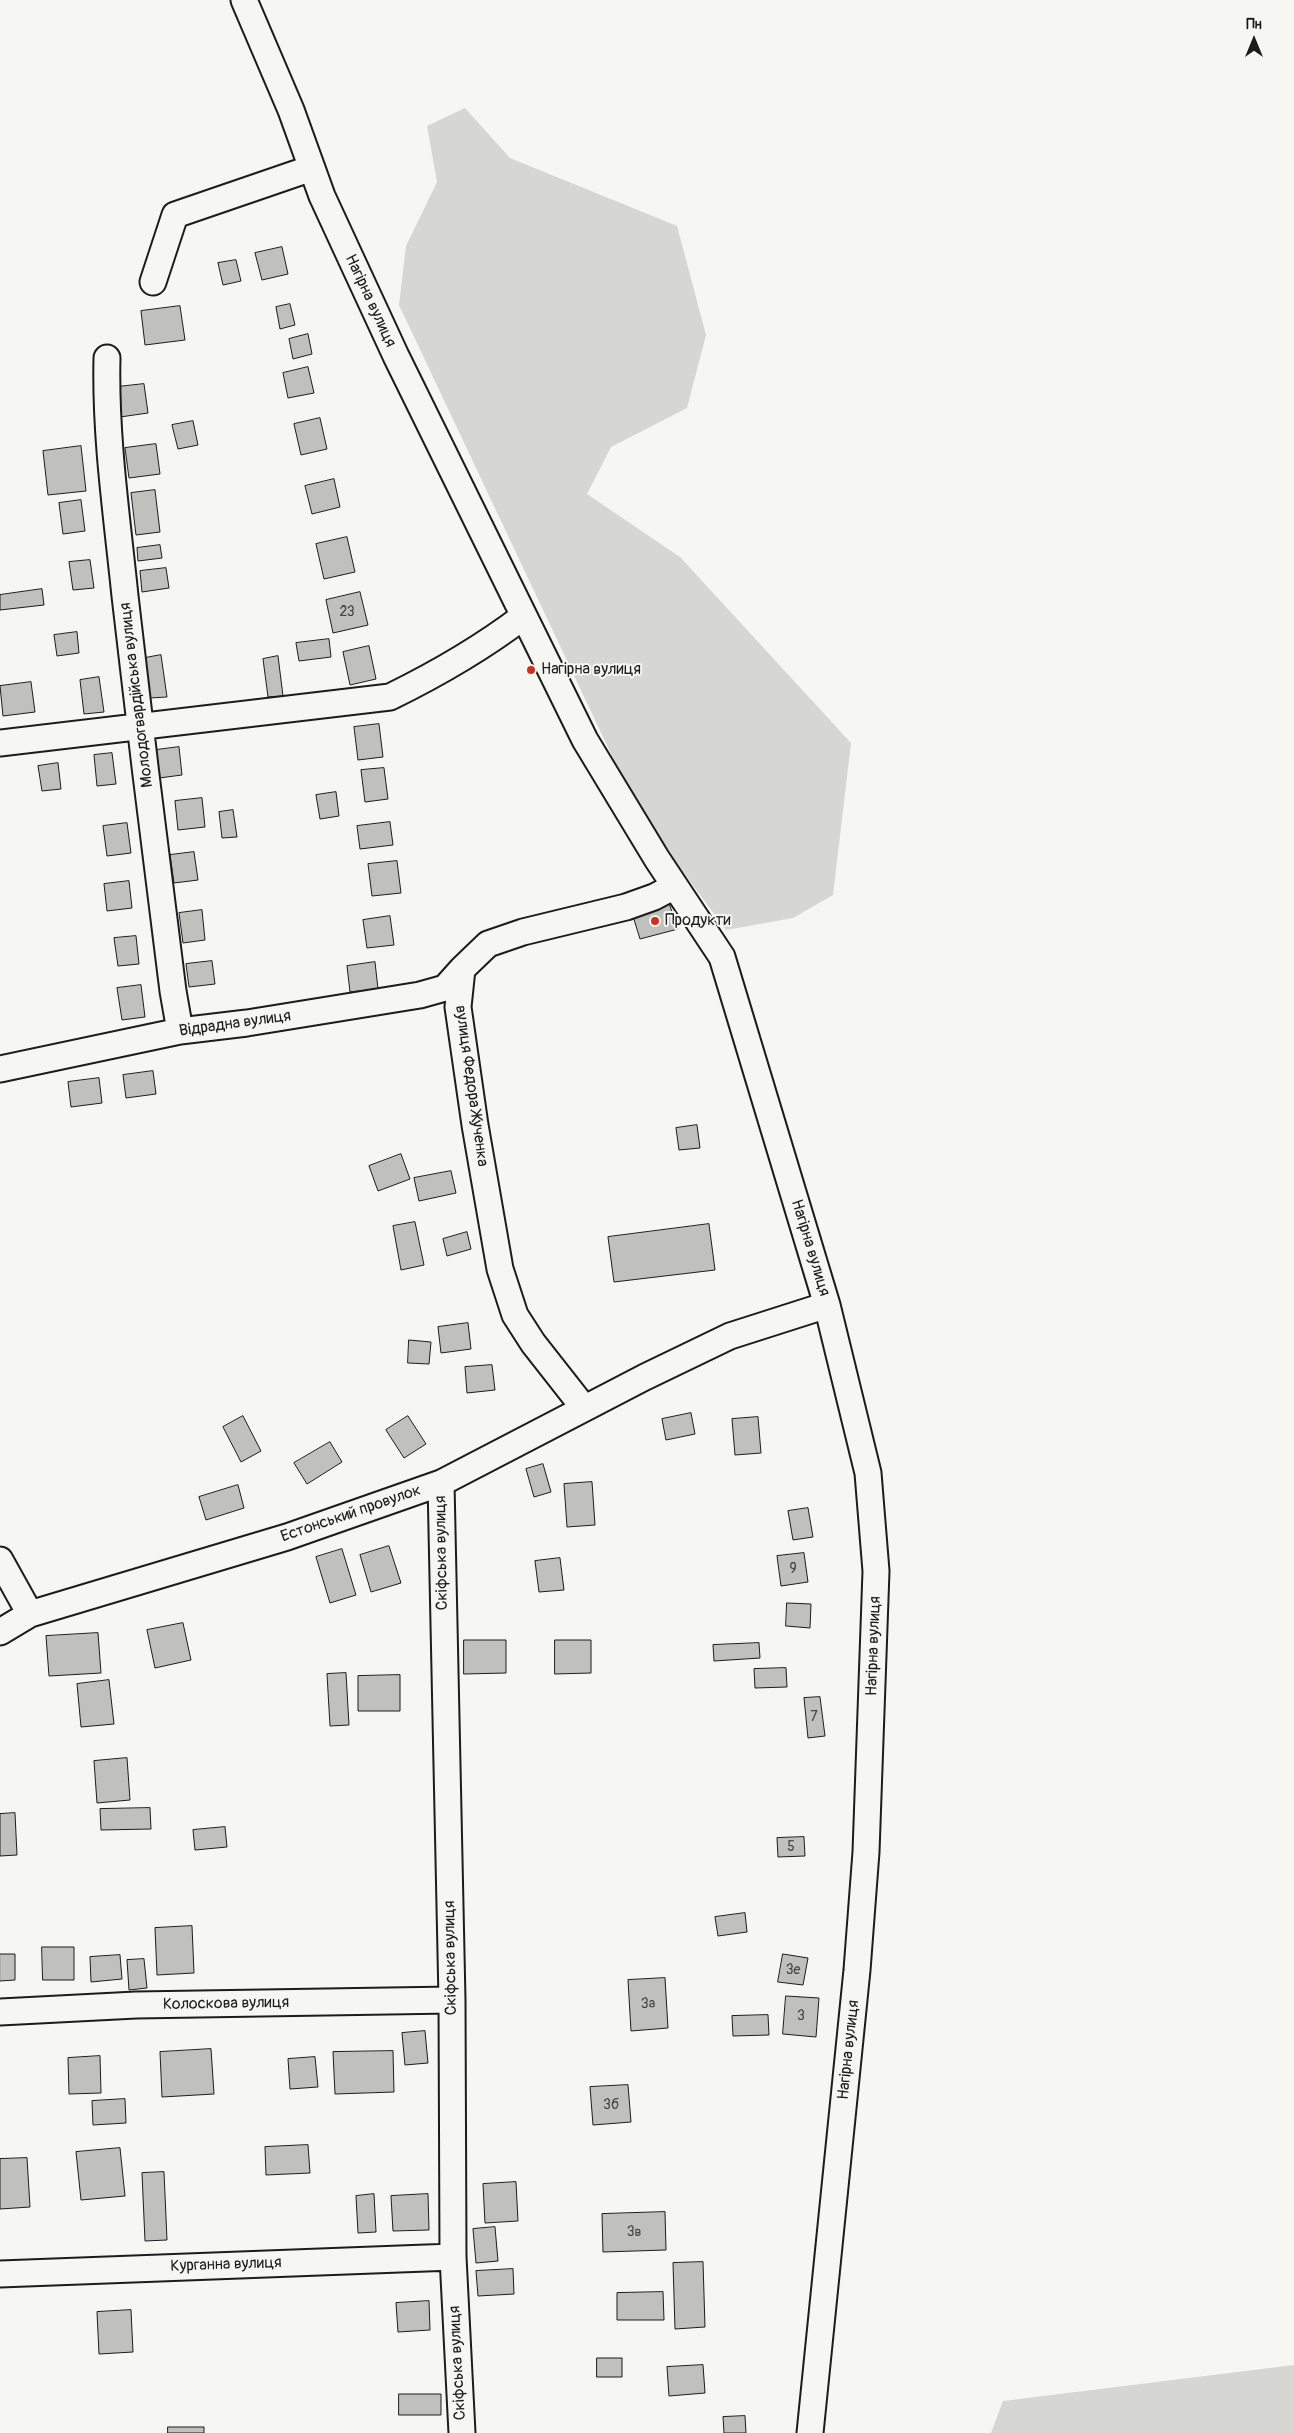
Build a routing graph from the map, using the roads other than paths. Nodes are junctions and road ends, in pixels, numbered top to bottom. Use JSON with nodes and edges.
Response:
{"nodes":[{"id":1,"x":244,"y":0,"type":"edge"},
{"id":2,"x":312,"y":168,"type":"junction"},
{"id":3,"x":153,"y":282,"type":"dead end"},
{"id":4,"x":107,"y":358,"type":"dead end"},
{"id":5,"x":524,"y":616,"type":"junction"},
{"id":6,"x":140,"y":727,"type":"junction"},
{"id":7,"x":0,"y":743,"type":"edge"},
{"id":8,"x":675,"y":886,"type":"junction"},
{"id":9,"x":462,"y":969,"type":"junction"},
{"id":10,"x":180,"y":1030,"type":"junction"},
{"id":11,"x":0,"y":1069,"type":"edge"},
{"id":12,"x":827,"y":1305,"type":"junction"},
{"id":13,"x":584,"y":1408,"type":"junction"},
{"id":14,"x":441,"y":1483,"type":"junction"},
{"id":15,"x":0,"y":1560,"type":"edge"},
{"id":16,"x":30,"y":1614,"type":"junction"},
{"id":17,"x":0,"y":1632,"type":"edge"},
{"id":18,"x":452,"y":2000,"type":"junction"},
{"id":19,"x":0,"y":2012,"type":"edge"},
{"id":20,"x":453,"y":2258,"type":"junction"},
{"id":21,"x":0,"y":2274,"type":"edge"},
{"id":22,"x":462,"y":2433,"type":"edge"},
{"id":23,"x":810,"y":2433,"type":"edge"}],
"edges":[{"from":1,"to":2,"type":"street","name":"Нагірна вулиця"},
{"from":2,"to":3,"type":"street"},
{"from":2,"to":5,"type":"street","name":"Нагірна вулиця"},
{"from":4,"to":6,"type":"street","name":"Молодогвардійська вулиця"},
{"from":5,"to":6,"type":"street"},
{"from":5,"to":8,"type":"street","name":"Нагірна вулиця"},
{"from":6,"to":7,"type":"street"},
{"from":6,"to":10,"type":"street","name":"Молодогвардійська вулиця"},
{"from":8,"to":9,"type":"street"},
{"from":8,"to":12,"type":"street","name":"Нагірна вулиця"},
{"from":9,"to":10,"type":"street","name":"Відрадна вулиця"},
{"from":9,"to":13,"type":"street","name":"вулиця Федора Жученка"},
{"from":10,"to":11,"type":"street","name":"Відрадна вулиця"},
{"from":12,"to":13,"type":"street","name":"Естонський провулок"},
{"from":12,"to":23,"type":"street","name":"Нагірна вулиця"},
{"from":13,"to":14,"type":"street","name":"Естонський провулок"},
{"from":14,"to":16,"type":"street","name":"Естонський провулок"},
{"from":14,"to":18,"type":"street","name":"Скіфська вулиця"},
{"from":15,"to":16,"type":"street"},
{"from":16,"to":17,"type":"street","name":"Естонський провулок"},
{"from":18,"to":19,"type":"street","name":"Колоскова вулиця"},
{"from":18,"to":20,"type":"street","name":"Скіфська вулиця"},
{"from":20,"to":21,"type":"street","name":"Курганна вулиця"},
{"from":20,"to":22,"type":"street","name":"Скіфська вулиця"}]}
